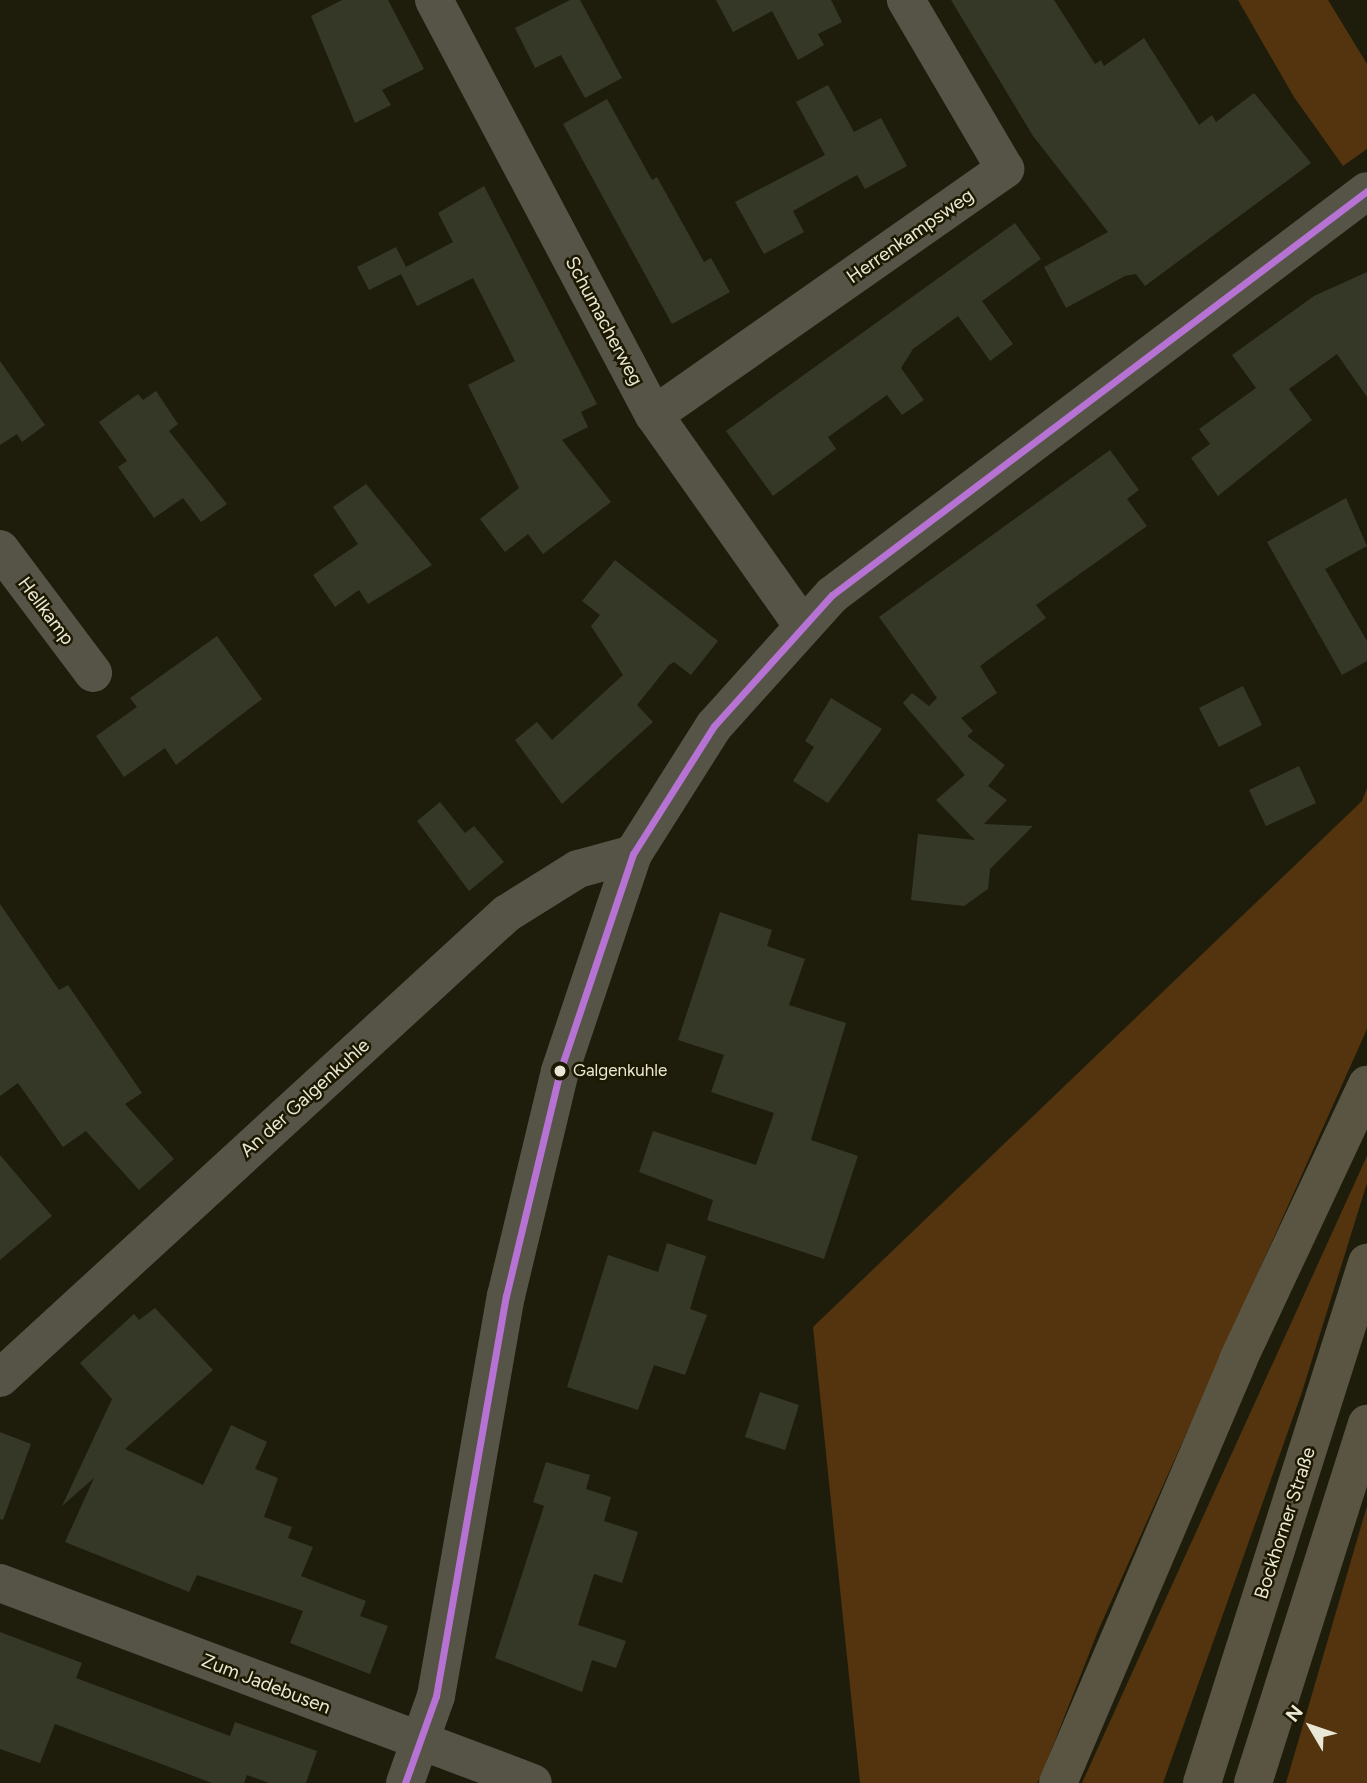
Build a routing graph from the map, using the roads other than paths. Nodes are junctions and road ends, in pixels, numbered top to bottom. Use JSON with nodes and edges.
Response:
{"nodes":[{"id":1,"x":434,"y":0,"type":"edge"},
{"id":2,"x":906,"y":0,"type":"edge"},
{"id":3,"x":1367,"y":191,"type":"edge"},
{"id":4,"x":654,"y":415,"type":"junction"},
{"id":5,"x":0,"y":549,"type":"edge"},
{"id":6,"x":802,"y":625,"type":"junction"},
{"id":7,"x":93,"y":673,"type":"dead end"},
{"id":8,"x":633,"y":854,"type":"junction"},
{"id":9,"x":1367,"y":1085,"type":"edge"},
{"id":10,"x":1367,"y":1263,"type":"edge"},
{"id":11,"x":0,"y":1378,"type":"edge"},
{"id":12,"x":1367,"y":1424,"type":"edge"},
{"id":13,"x":0,"y":1583,"type":"edge"},
{"id":14,"x":421,"y":1742,"type":"junction"},
{"id":15,"x":405,"y":1783,"type":"edge"},
{"id":16,"x":533,"y":1783,"type":"edge"},
{"id":17,"x":1058,"y":1783,"type":"edge"},
{"id":18,"x":1202,"y":1783,"type":"edge"},
{"id":19,"x":1253,"y":1783,"type":"edge"}],
"edges":[{"from":1,"to":4,"type":"street","name":"Schumacherweg"},
{"from":2,"to":4,"type":"street","name":"Herrenkampsweg"},
{"from":3,"to":6,"type":"street"},
{"from":4,"to":6,"type":"street","name":"Schumacherweg"},
{"from":5,"to":7,"type":"street","name":"Hellkamp"},
{"from":6,"to":8,"type":"street"},
{"from":8,"to":11,"type":"street","name":"An der Galgenkuhle"},
{"from":8,"to":14,"type":"street"},
{"from":9,"to":17,"type":"main road"},
{"from":10,"to":18,"type":"main road","name":"Bockhorner Straße"},
{"from":12,"to":19,"type":"main road"},
{"from":13,"to":14,"type":"street","name":"Zum Jadebusen"},
{"from":14,"to":15,"type":"street"},
{"from":14,"to":16,"type":"street","name":"Zum Jadebusen"}]}
